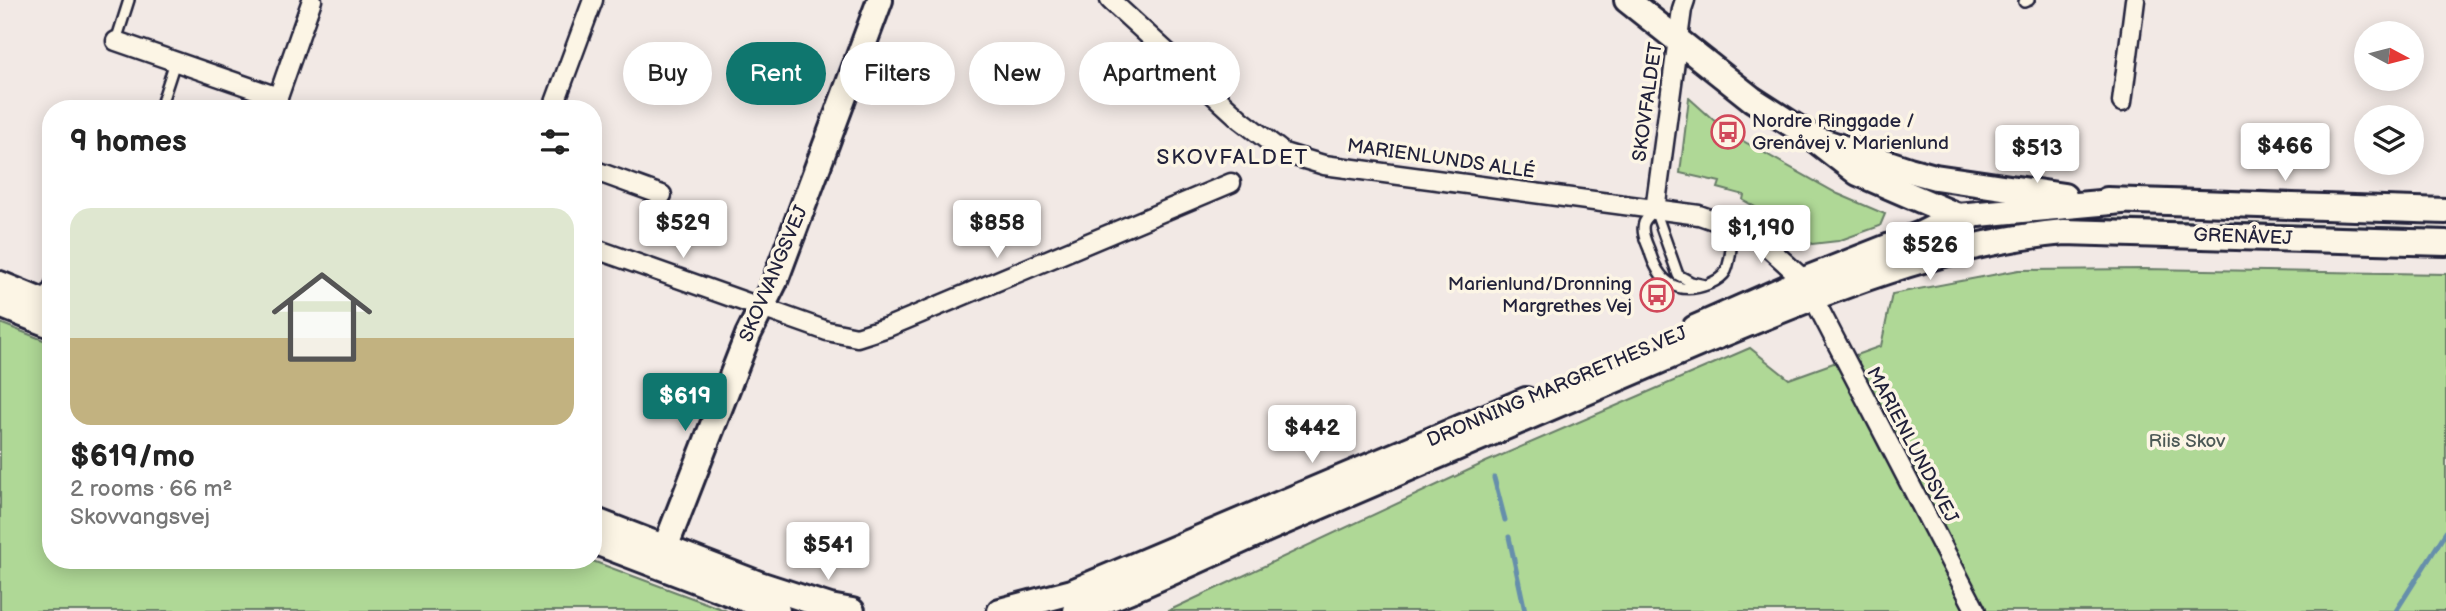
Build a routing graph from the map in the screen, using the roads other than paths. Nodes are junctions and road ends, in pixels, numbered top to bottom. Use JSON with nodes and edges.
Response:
{"nodes":[{"id":1,"x":129,"y":0,"type":"edge"},
{"id":2,"x":312,"y":0,"type":"edge"},
{"id":3,"x":593,"y":0,"type":"edge"},
{"id":4,"x":880,"y":0,"type":"edge"},
{"id":5,"x":1110,"y":0,"type":"edge"},
{"id":6,"x":1627,"y":0,"type":"edge"},
{"id":7,"x":1685,"y":0,"type":"edge"},
{"id":8,"x":2135,"y":0,"type":"edge"},
{"id":9,"x":1677,"y":40,"type":"junction"},
{"id":10,"x":116,"y":41,"type":"joint"},
{"id":11,"x":175,"y":62,"type":"junction"},
{"id":12,"x":163,"y":100,"type":"edge"},
{"id":13,"x":269,"y":100,"type":"edge"},
{"id":14,"x":277,"y":100,"type":"edge"},
{"id":15,"x":556,"y":100,"type":"edge"},
{"id":16,"x":2122,"y":102,"type":"dead end"},
{"id":17,"x":1813,"y":138,"type":"junction"},
{"id":18,"x":602,"y":173,"type":"edge"},
{"id":19,"x":1231,"y":183,"type":"dead end"},
{"id":20,"x":662,"y":195,"type":"dead end"},
{"id":21,"x":1918,"y":201,"type":"junction"},
{"id":22,"x":2122,"y":201,"type":"junction"},
{"id":23,"x":1655,"y":210,"type":"junction"},
{"id":24,"x":2446,"y":211,"type":"edge"},
{"id":25,"x":1957,"y":216,"type":"junction"},
{"id":26,"x":1734,"y":227,"type":"junction"},
{"id":27,"x":1921,"y":234,"type":"junction"},
{"id":28,"x":2039,"y":234,"type":"junction"},
{"id":29,"x":2446,"y":243,"type":"edge"},
{"id":30,"x":602,"y":251,"type":"edge"},
{"id":31,"x":0,"y":284,"type":"edge"},
{"id":32,"x":1705,"y":285,"type":"junction"},
{"id":33,"x":1808,"y":289,"type":"junction"},
{"id":34,"x":42,"y":300,"type":"edge"},
{"id":35,"x":42,"y":303,"type":"edge"},
{"id":36,"x":0,"y":304,"type":"edge"},
{"id":37,"x":761,"y":308,"type":"junction"},
{"id":38,"x":602,"y":524,"type":"edge"},
{"id":39,"x":602,"y":544,"type":"edge"},
{"id":40,"x":665,"y":548,"type":"junction"},
{"id":41,"x":777,"y":611,"type":"edge"},
{"id":42,"x":852,"y":611,"type":"edge"},
{"id":43,"x":1000,"y":611,"type":"edge"},
{"id":44,"x":1076,"y":611,"type":"edge"},
{"id":45,"x":1976,"y":611,"type":"edge"}],
"edges":[{"from":1,"to":10,"type":"lane"},
{"from":2,"to":14,"type":"street"},
{"from":3,"to":15,"type":"street"},
{"from":4,"to":37,"type":"street","name":"SKOVVANGSVEJ"},
{"from":5,"to":23,"type":"street","name":"MARIENLUNDS ALLÉ"},
{"from":6,"to":9,"type":"street"},
{"from":7,"to":9,"type":"street","name":"SKOVFALDET"},
{"from":8,"to":16,"type":"street"},
{"from":9,"to":17,"type":"street"},
{"from":9,"to":23,"type":"street","name":"SKOVFALDET"},
{"from":10,"to":11,"type":"street"},
{"from":11,"to":12,"type":"lane"},
{"from":11,"to":13,"type":"street"},
{"from":17,"to":21,"type":"street"},
{"from":17,"to":22,"type":"street"},
{"from":18,"to":20,"type":"street"},
{"from":19,"to":37,"type":"street"},
{"from":21,"to":25,"type":"street"},
{"from":21,"to":27,"type":"street"},
{"from":22,"to":24,"type":"street","name":"GRENÅVEJ"},
{"from":22,"to":25,"type":"street","name":"DRONNING MARGRETHES VEJ"},
{"from":23,"to":26,"type":"street","name":"MARIENLUNDS ALLÉ"},
{"from":23,"to":32,"type":"lane"},
{"from":23,"to":32,"type":"lane"},
{"from":25,"to":27,"type":"street","name":"DRONNING MARGRETHES VEJ"},
{"from":25,"to":28,"type":"street"},
{"from":26,"to":32,"type":"lane"},
{"from":26,"to":33,"type":"street","name":"MARIENLUNDS ALLÉ"},
{"from":27,"to":33,"type":"street","name":"DRONNING MARGRETHES VEJ"},
{"from":28,"to":29,"type":"street","name":"GRENÅVEJ"},
{"from":28,"to":33,"type":"street","name":"DRONNING MARGRETHES VEJ"},
{"from":30,"to":37,"type":"street"},
{"from":31,"to":34,"type":"street"},
{"from":33,"to":43,"type":"street","name":"DRONNING MARGRETHES VEJ"},
{"from":33,"to":44,"type":"street","name":"DRONNING MARGRETHES VEJ"},
{"from":33,"to":45,"type":"street","name":"MARIENLUNDSVEJ"},
{"from":35,"to":36,"type":"street"},
{"from":37,"to":40,"type":"street","name":"SKOVVANGSVEJ"},
{"from":38,"to":40,"type":"street"},
{"from":39,"to":41,"type":"street"},
{"from":40,"to":42,"type":"street"}]}
